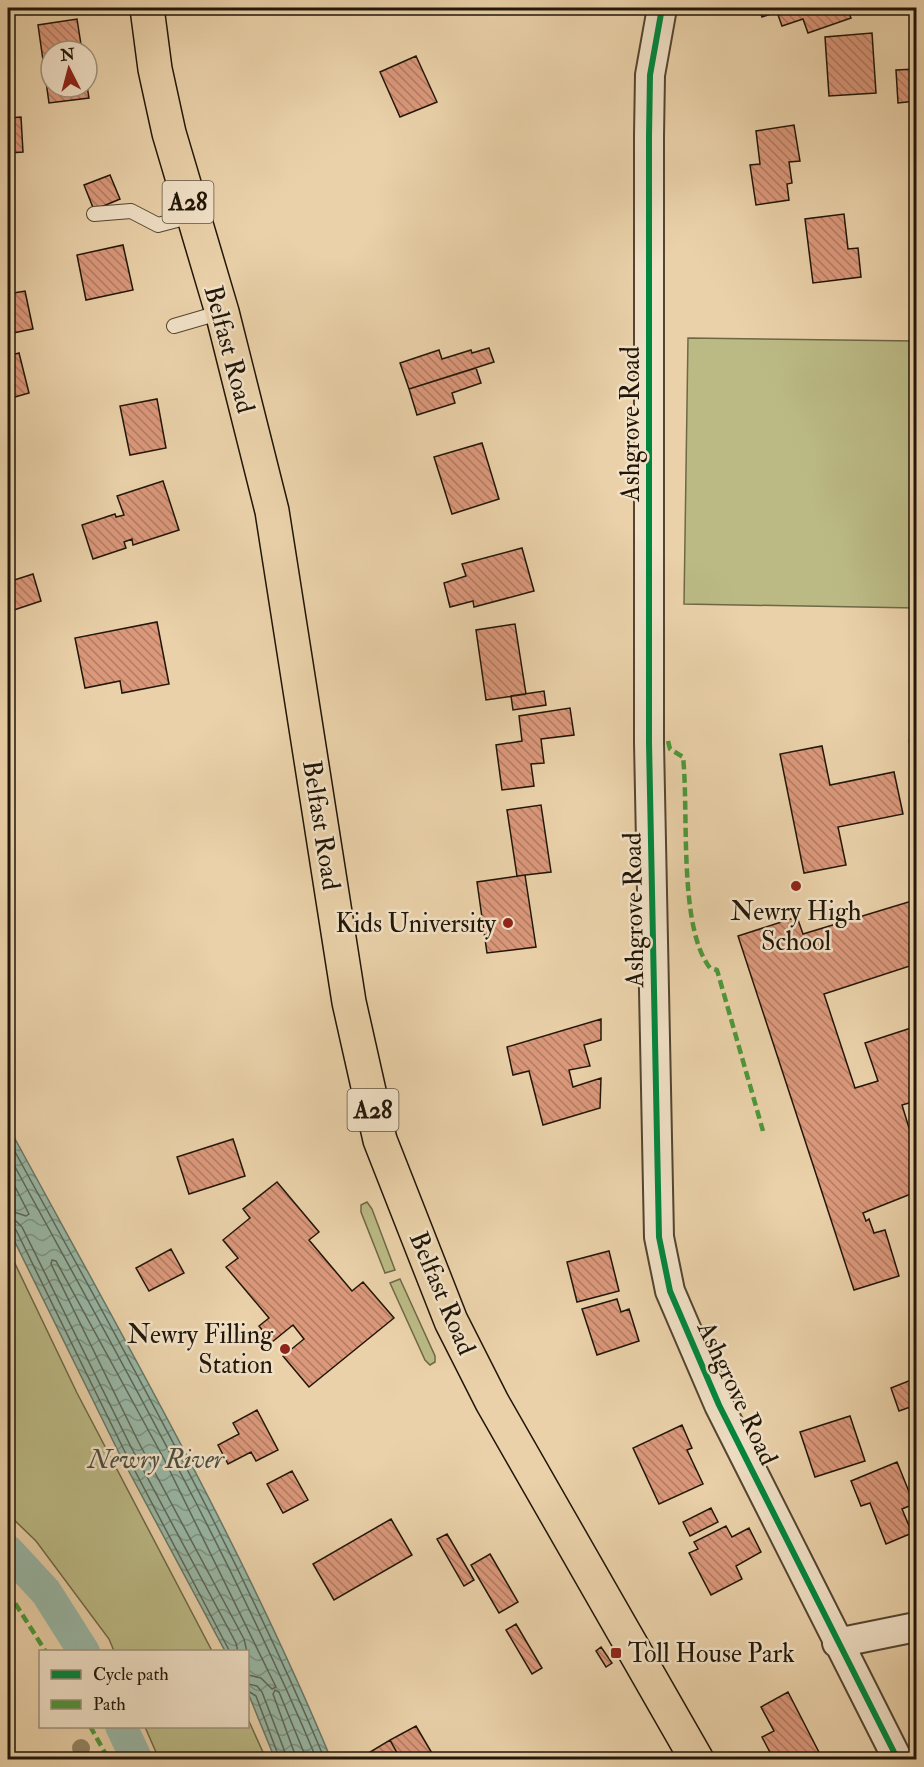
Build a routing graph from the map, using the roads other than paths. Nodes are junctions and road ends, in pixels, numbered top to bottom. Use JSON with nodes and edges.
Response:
{"nodes":[{"id":1,"x":147,"y":8,"type":"edge"},
{"id":2,"x":662,"y":8,"type":"edge"},
{"id":3,"x":94,"y":214,"type":"dead end"},
{"id":4,"x":192,"y":216,"type":"junction"},
{"id":5,"x":222,"y":312,"type":"junction"},
{"id":6,"x":174,"y":326,"type":"dead end"},
{"id":7,"x":916,"y":1627,"type":"edge"},
{"id":8,"x":837,"y":1642,"type":"junction"},
{"id":9,"x":698,"y":1760,"type":"edge"},
{"id":10,"x":898,"y":1760,"type":"edge"}],
"edges":[{"from":1,"to":4,"type":"highway","name":"Belfast Road","number":"A28"},
{"from":2,"to":8,"type":"street","name":"Ashgrove Road"},
{"from":3,"to":4,"type":"lane"},
{"from":4,"to":5,"type":"highway","name":"Belfast Road","number":"A28"},
{"from":5,"to":6,"type":"lane"},
{"from":5,"to":9,"type":"highway","name":"Belfast Road","number":"A28"},
{"from":7,"to":8,"type":"street"},
{"from":8,"to":10,"type":"street","name":"Ashgrove Road"}]}
